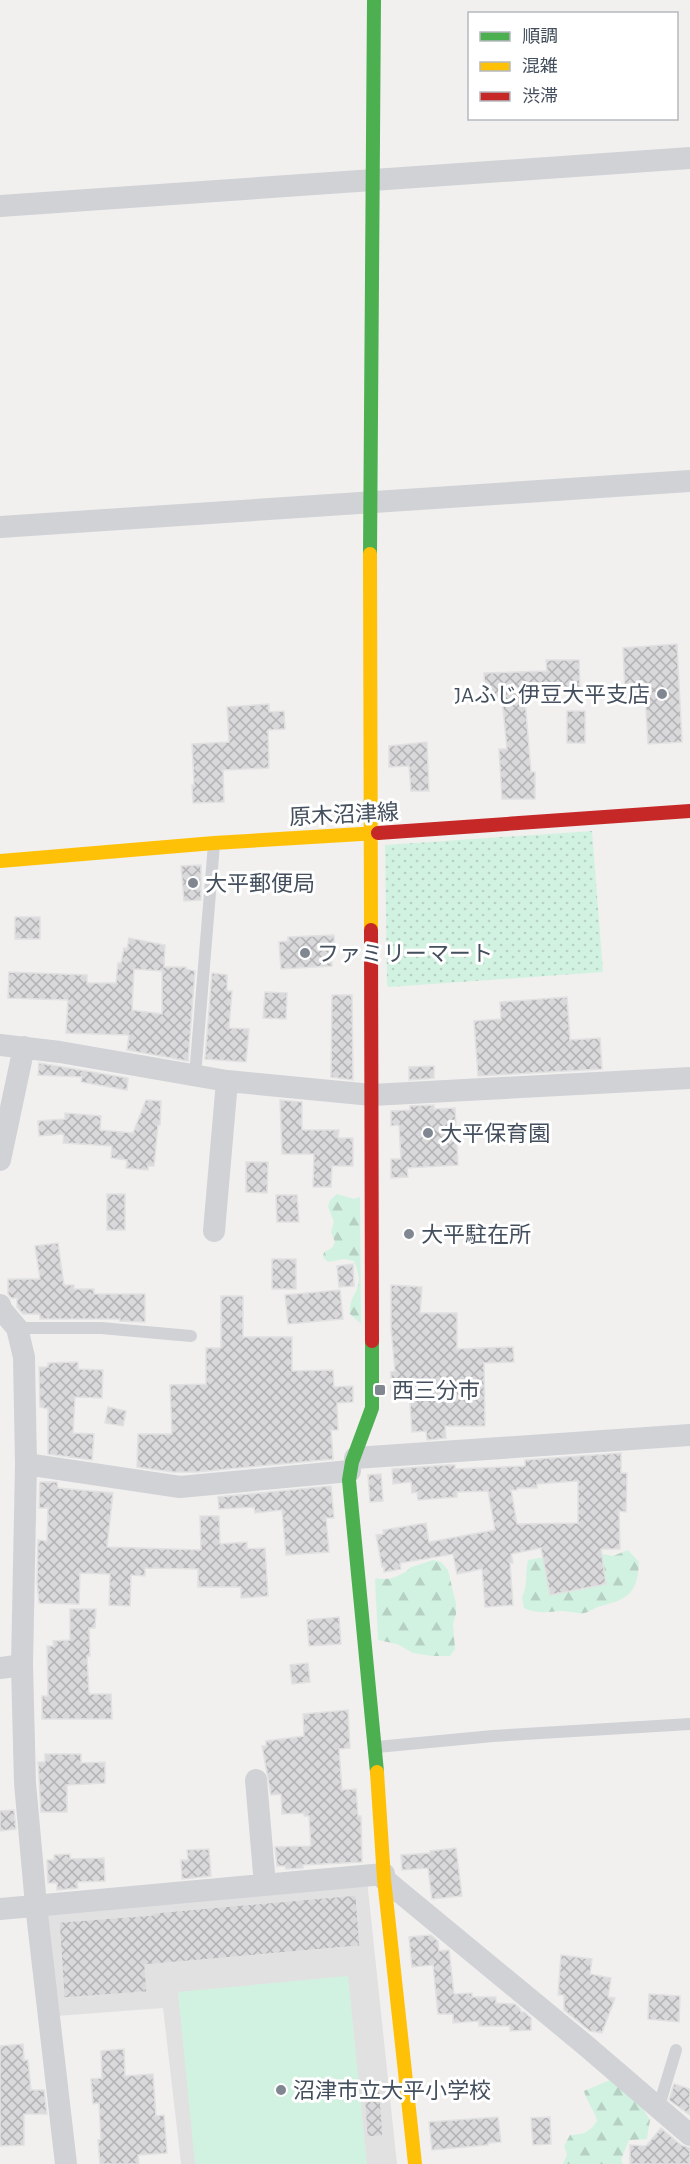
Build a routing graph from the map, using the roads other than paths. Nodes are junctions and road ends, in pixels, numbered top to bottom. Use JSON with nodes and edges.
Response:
{"nodes":[{"id":1,"x":374,"y":0,"type":"edge"},
{"id":2,"x":690,"y":158,"type":"edge"},
{"id":3,"x":372,"y":180,"type":"junction"},
{"id":4,"x":0,"y":206,"type":"edge"},
{"id":5,"x":690,"y":480,"type":"edge"},
{"id":6,"x":370,"y":503,"type":"junction"},
{"id":7,"x":0,"y":527,"type":"edge"},
{"id":8,"x":690,"y":811,"type":"edge"},
{"id":9,"x":370,"y":834,"type":"junction"},
{"id":10,"x":214,"y":843,"type":"junction"},
{"id":11,"x":0,"y":861,"type":"edge"},
{"id":12,"x":0,"y":1045,"type":"edge"},
{"id":13,"x":24,"y":1047,"type":"junction"},
{"id":14,"x":195,"y":1076,"type":"junction"},
{"id":15,"x":690,"y":1078,"type":"edge"},
{"id":16,"x":227,"y":1081,"type":"junction"},
{"id":17,"x":372,"y":1095,"type":"junction"},
{"id":18,"x":0,"y":1160,"type":"edge"},
{"id":19,"x":214,"y":1231,"type":"dead end"},
{"id":20,"x":0,"y":1307,"type":"edge"},
{"id":21,"x":17,"y":1328,"type":"junction"},
{"id":22,"x":191,"y":1336,"type":"dead end"},
{"id":23,"x":690,"y":1435,"type":"edge"},
{"id":24,"x":26,"y":1464,"type":"junction"},
{"id":25,"x":352,"y":1464,"type":"junction"},
{"id":26,"x":11,"y":1666,"type":"edge"},
{"id":27,"x":690,"y":1724,"type":"edge"},
{"id":28,"x":375,"y":1748,"type":"junction"},
{"id":29,"x":256,"y":1780,"type":"dead end"},
{"id":30,"x":384,"y":1877,"type":"junction"},
{"id":31,"x":265,"y":1885,"type":"junction"},
{"id":32,"x":36,"y":1905,"type":"junction"},
{"id":33,"x":0,"y":1909,"type":"edge"},
{"id":34,"x":676,"y":2050,"type":"dead end"},
{"id":35,"x":658,"y":2109,"type":"junction"},
{"id":36,"x":690,"y":2135,"type":"edge"},
{"id":37,"x":66,"y":2164,"type":"edge"},
{"id":38,"x":415,"y":2164,"type":"edge"}],
"edges":[{"from":1,"to":3,"type":"street"},
{"from":2,"to":3,"type":"street"},
{"from":3,"to":4,"type":"street"},
{"from":3,"to":6,"type":"street"},
{"from":5,"to":6,"type":"street"},
{"from":6,"to":7,"type":"street"},
{"from":6,"to":9,"type":"street"},
{"from":8,"to":9,"type":"street","name":"原木沼津線"},
{"from":9,"to":10,"type":"street","name":"原木沼津線"},
{"from":9,"to":17,"type":"street"},
{"from":10,"to":11,"type":"street","name":"原木沼津線"},
{"from":10,"to":14,"type":"lane"},
{"from":12,"to":13,"type":"street"},
{"from":13,"to":14,"type":"street"},
{"from":13,"to":18,"type":"street"},
{"from":14,"to":16,"type":"street"},
{"from":15,"to":17,"type":"street"},
{"from":16,"to":17,"type":"street"},
{"from":16,"to":19,"type":"street"},
{"from":17,"to":25,"type":"street"},
{"from":20,"to":21,"type":"street"},
{"from":21,"to":22,"type":"lane"},
{"from":21,"to":24,"type":"street"},
{"from":23,"to":25,"type":"street"},
{"from":24,"to":25,"type":"street"},
{"from":24,"to":26,"type":"street"},
{"from":25,"to":28,"type":"street"},
{"from":26,"to":32,"type":"street"},
{"from":27,"to":28,"type":"lane"},
{"from":28,"to":30,"type":"street"},
{"from":29,"to":31,"type":"street"},
{"from":30,"to":31,"type":"street"},
{"from":30,"to":35,"type":"street"},
{"from":30,"to":38,"type":"street"},
{"from":31,"to":32,"type":"street"},
{"from":32,"to":33,"type":"street"},
{"from":32,"to":37,"type":"street"},
{"from":34,"to":35,"type":"lane"},
{"from":35,"to":36,"type":"street"}]}
